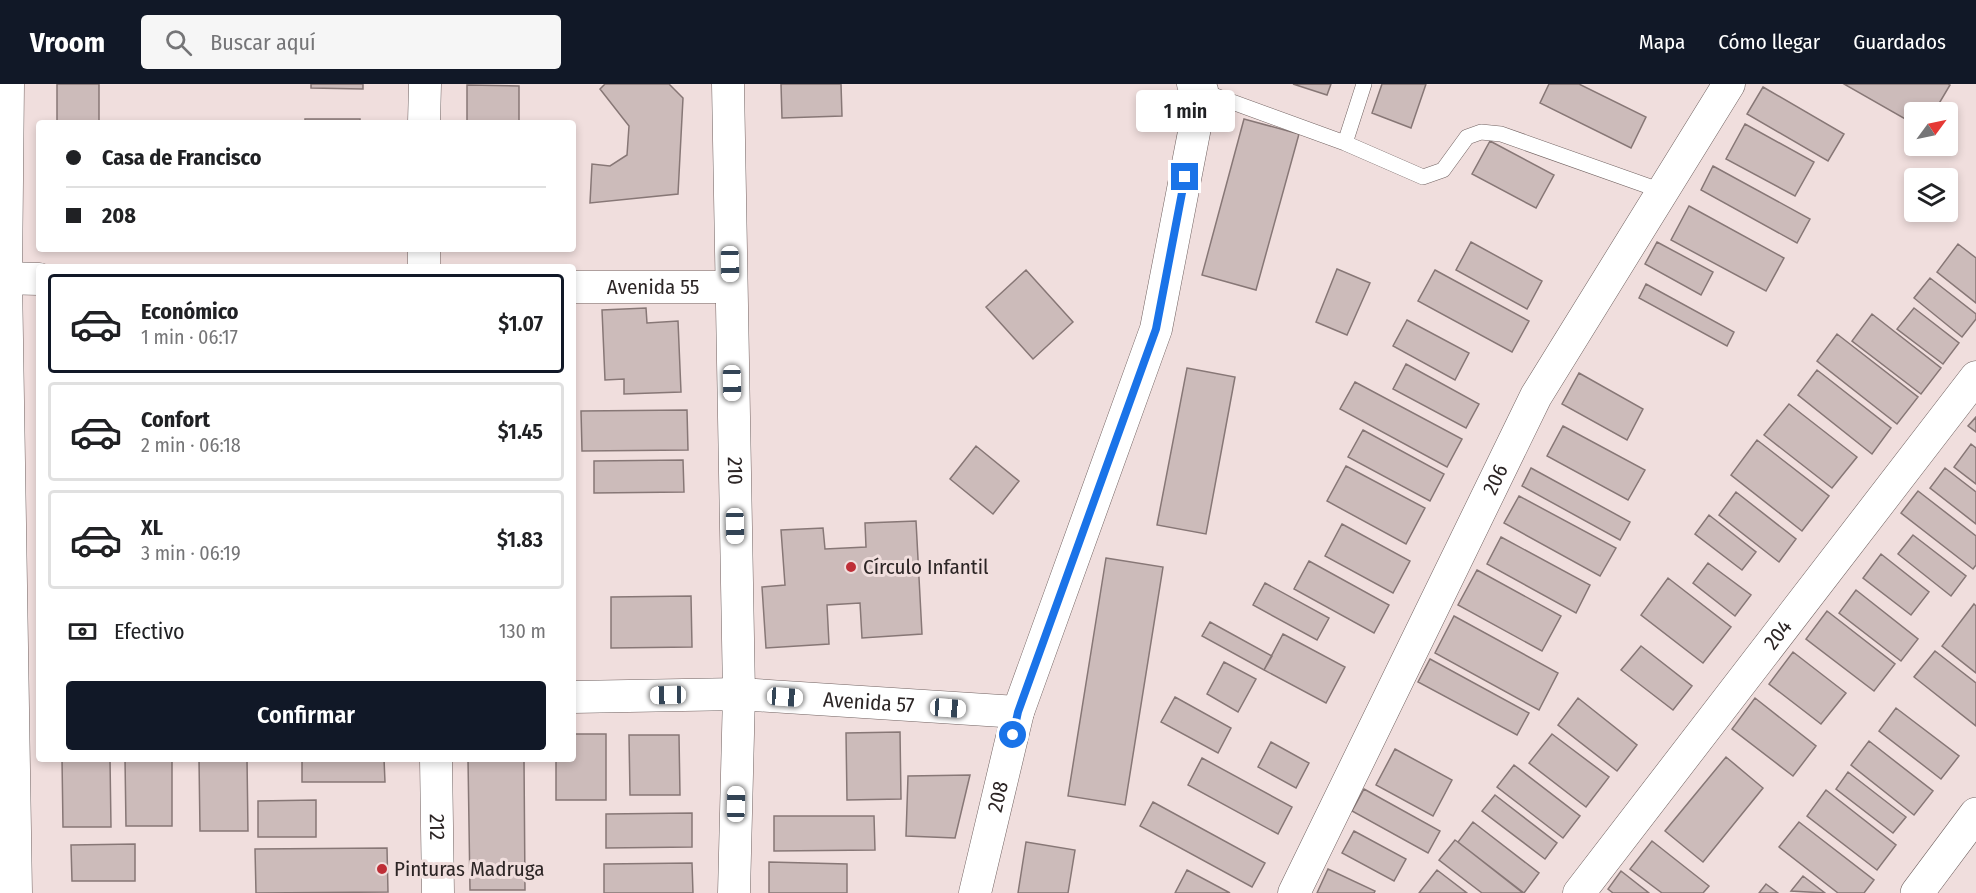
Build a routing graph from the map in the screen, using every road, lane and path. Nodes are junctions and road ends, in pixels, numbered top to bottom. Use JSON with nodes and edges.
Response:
{"nodes":[{"id":1,"x":8,"y":84,"type":"edge"},
{"id":2,"x":425,"y":84,"type":"edge"},
{"id":3,"x":728,"y":84,"type":"edge"},
{"id":4,"x":1364,"y":84,"type":"edge"},
{"id":5,"x":1729,"y":84,"type":"edge"},
{"id":6,"x":1197,"y":87,"type":"edge"},
{"id":7,"x":424,"y":120,"type":"edge"},
{"id":8,"x":1345,"y":142,"type":"junction"},
{"id":9,"x":1662,"y":191,"type":"junction"},
{"id":10,"x":3,"y":278,"type":"edge"},
{"id":11,"x":36,"y":279,"type":"edge"},
{"id":12,"x":576,"y":287,"type":"edge"},
{"id":13,"x":731,"y":287,"type":"junction"},
{"id":14,"x":1976,"y":377,"type":"edge"},
{"id":15,"x":739,"y":694,"type":"junction"},
{"id":16,"x":576,"y":697,"type":"edge"},
{"id":17,"x":18,"y":706,"type":"edge"},
{"id":18,"x":1018,"y":712,"type":"junction"},
{"id":19,"x":436,"y":762,"type":"edge"},
{"id":20,"x":1976,"y":814,"type":"edge"},
{"id":21,"x":16,"y":893,"type":"edge"},
{"id":22,"x":438,"y":893,"type":"edge"},
{"id":23,"x":734,"y":893,"type":"edge"},
{"id":24,"x":975,"y":893,"type":"edge"},
{"id":25,"x":1294,"y":893,"type":"edge"},
{"id":26,"x":1579,"y":893,"type":"edge"},
{"id":27,"x":1917,"y":893,"type":"edge"}],
"edges":[{"from":1,"to":10,"type":"street"},
{"from":2,"to":7,"type":"street"},
{"from":3,"to":13,"type":"street","name":"210"},
{"from":4,"to":8,"type":"lane"},
{"from":5,"to":9,"type":"street","name":"206"},
{"from":6,"to":8,"type":"lane"},
{"from":6,"to":18,"type":"street","name":"208"},
{"from":8,"to":9,"type":"lane"},
{"from":9,"to":25,"type":"street","name":"206"},
{"from":10,"to":11,"type":"street"},
{"from":10,"to":17,"type":"street"},
{"from":12,"to":13,"type":"street","name":"Avenida 55"},
{"from":13,"to":15,"type":"street","name":"210"},
{"from":14,"to":26,"type":"street","name":"204"},
{"from":15,"to":16,"type":"street","name":"Avenida 57"},
{"from":15,"to":18,"type":"street","name":"Avenida 57"},
{"from":15,"to":23,"type":"street","name":"210"},
{"from":17,"to":21,"type":"street"},
{"from":18,"to":24,"type":"street","name":"208"},
{"from":19,"to":22,"type":"street","name":"212"},
{"from":20,"to":27,"type":"street"}]}
